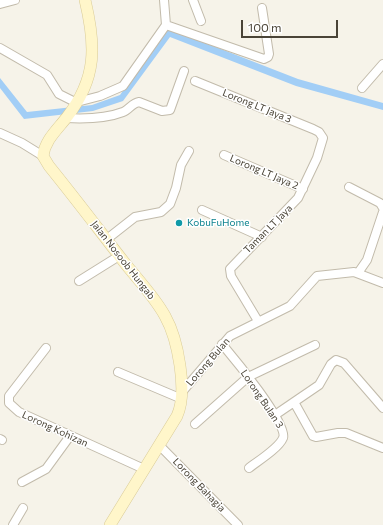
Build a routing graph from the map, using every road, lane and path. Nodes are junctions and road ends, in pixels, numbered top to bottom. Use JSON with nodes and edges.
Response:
{"nodes":[{"id":1,"x":15,"y":0,"type":"edge"},
{"id":2,"x":85,"y":0,"type":"edge"},
{"id":3,"x":164,"y":0,"type":"edge"},
{"id":4,"x":193,"y":0,"type":"edge"},
{"id":5,"x":0,"y":4,"type":"edge"},
{"id":6,"x":262,"y":8,"type":"dead end"},
{"id":7,"x":201,"y":21,"type":"dead end"},
{"id":8,"x":166,"y":25,"type":"junction"},
{"id":9,"x":0,"y":48,"type":"edge"},
{"id":10,"x":383,"y":64,"type":"edge"},
{"id":11,"x":184,"y":71,"type":"dead end"},
{"id":12,"x":195,"y":81,"type":"dead end"},
{"id":13,"x":362,"y":88,"type":"dead end"},
{"id":14,"x":77,"y":103,"type":"junction"},
{"id":15,"x":68,"y":116,"type":"junction"},
{"id":16,"x":319,"y":132,"type":"joint"},
{"id":17,"x":0,"y":133,"type":"edge"},
{"id":18,"x":189,"y":151,"type":"dead end"},
{"id":19,"x":224,"y":155,"type":"dead end"},
{"id":20,"x":43,"y":156,"type":"junction"},
{"id":21,"x":349,"y":187,"type":"dead end"},
{"id":22,"x":303,"y":189,"type":"junction"},
{"id":23,"x":383,"y":207,"type":"edge"},
{"id":24,"x":202,"y":210,"type":"dead end"},
{"id":25,"x":383,"y":212,"type":"edge"},
{"id":26,"x":262,"y":237,"type":"junction"},
{"id":27,"x":107,"y":240,"type":"junction"},
{"id":28,"x":120,"y":256,"type":"junction"},
{"id":29,"x":358,"y":273,"type":"junction"},
{"id":30,"x":79,"y":281,"type":"dead end"},
{"id":31,"x":383,"y":283,"type":"edge"},
{"id":32,"x":258,"y":321,"type":"junction"},
{"id":33,"x":222,"y":344,"type":"junction"},
{"id":34,"x":315,"y":345,"type":"dead end"},
{"id":35,"x":46,"y":348,"type":"dead end"},
{"id":36,"x":118,"y":372,"type":"dead end"},
{"id":37,"x":248,"y":377,"type":"junction"},
{"id":38,"x":182,"y":396,"type":"junction"},
{"id":39,"x":294,"y":402,"type":"junction"},
{"id":40,"x":383,"y":408,"type":"edge"},
{"id":41,"x":276,"y":415,"type":"junction"},
{"id":42,"x":195,"y":424,"type":"dead end"},
{"id":43,"x":70,"y":436,"type":"junction"},
{"id":44,"x":160,"y":446,"type":"junction"},
{"id":45,"x":383,"y":448,"type":"edge"},
{"id":46,"x":249,"y":468,"type":"dead end"},
{"id":47,"x":144,"y":469,"type":"junction"},
{"id":48,"x":22,"y":482,"type":"dead end"},
{"id":49,"x":23,"y":508,"type":"dead end"},
{"id":50,"x":13,"y":525,"type":"edge"},
{"id":51,"x":110,"y":525,"type":"edge"},
{"id":52,"x":238,"y":525,"type":"edge"}],
"edges":[{"from":1,"to":5,"type":"street"},
{"from":2,"to":14,"type":"main road"},
{"from":3,"to":8,"type":"street"},
{"from":4,"to":7,"type":"street"},
{"from":6,"to":8,"type":"street"},
{"from":8,"to":14,"type":"street"},
{"from":9,"to":14,"type":"street"},
{"from":10,"to":13,"type":"street"},
{"from":11,"to":15,"type":"street"},
{"from":12,"to":16,"type":"street","name":"Lorong LT Jaya 3"},
{"from":14,"to":15,"type":"main road"},
{"from":15,"to":20,"type":"main road"},
{"from":16,"to":22,"type":"street","name":"Taman LT Jaya"},
{"from":17,"to":20,"type":"street"},
{"from":18,"to":27,"type":"street"},
{"from":19,"to":22,"type":"street","name":"Lorong LT Jaya 2"},
{"from":20,"to":27,"type":"main road","name":"Jalan Nosoob Hungab"},
{"from":21,"to":23,"type":"street"},
{"from":22,"to":26,"type":"street","name":"Taman LT Jaya"},
{"from":24,"to":26,"type":"street"},
{"from":25,"to":29,"type":"street"},
{"from":26,"to":32,"type":"street","name":"Taman LT Jaya"},
{"from":27,"to":28,"type":"main road","name":"Jalan Nosoob Hungab"},
{"from":28,"to":30,"type":"street"},
{"from":28,"to":38,"type":"main road","name":"Jalan Nosoob Hungab"},
{"from":29,"to":31,"type":"street","name":"Lorong Bulan"},
{"from":29,"to":32,"type":"street","name":"Lorong Bulan"},
{"from":32,"to":33,"type":"street","name":"Lorong Bulan"},
{"from":33,"to":37,"type":"street","name":"Lorong Bulan 3"},
{"from":33,"to":38,"type":"street","name":"Lorong Bulan"},
{"from":34,"to":37,"type":"street"},
{"from":35,"to":43,"type":"street","name":"Lorong Kohizan"},
{"from":36,"to":38,"type":"street"},
{"from":37,"to":41,"type":"street","name":"Lorong Bulan 3"},
{"from":37,"to":42,"type":"street"},
{"from":38,"to":44,"type":"main road","name":"Jalan Nosoob Hungab"},
{"from":39,"to":40,"type":"street"},
{"from":39,"to":41,"type":"street"},
{"from":39,"to":45,"type":"street"},
{"from":41,"to":46,"type":"street","name":"Lorong Bulan 3"},
{"from":43,"to":47,"type":"street","name":"Lorong Kohizan"},
{"from":43,"to":48,"type":"street"},
{"from":44,"to":47,"type":"main road","name":"Jalan Nosoob Hungab"},
{"from":44,"to":52,"type":"street","name":"Lorong Bahagia"},
{"from":47,"to":51,"type":"main road","name":"Jalan Nosoob Hungab"},
{"from":49,"to":50,"type":"street"}]}
